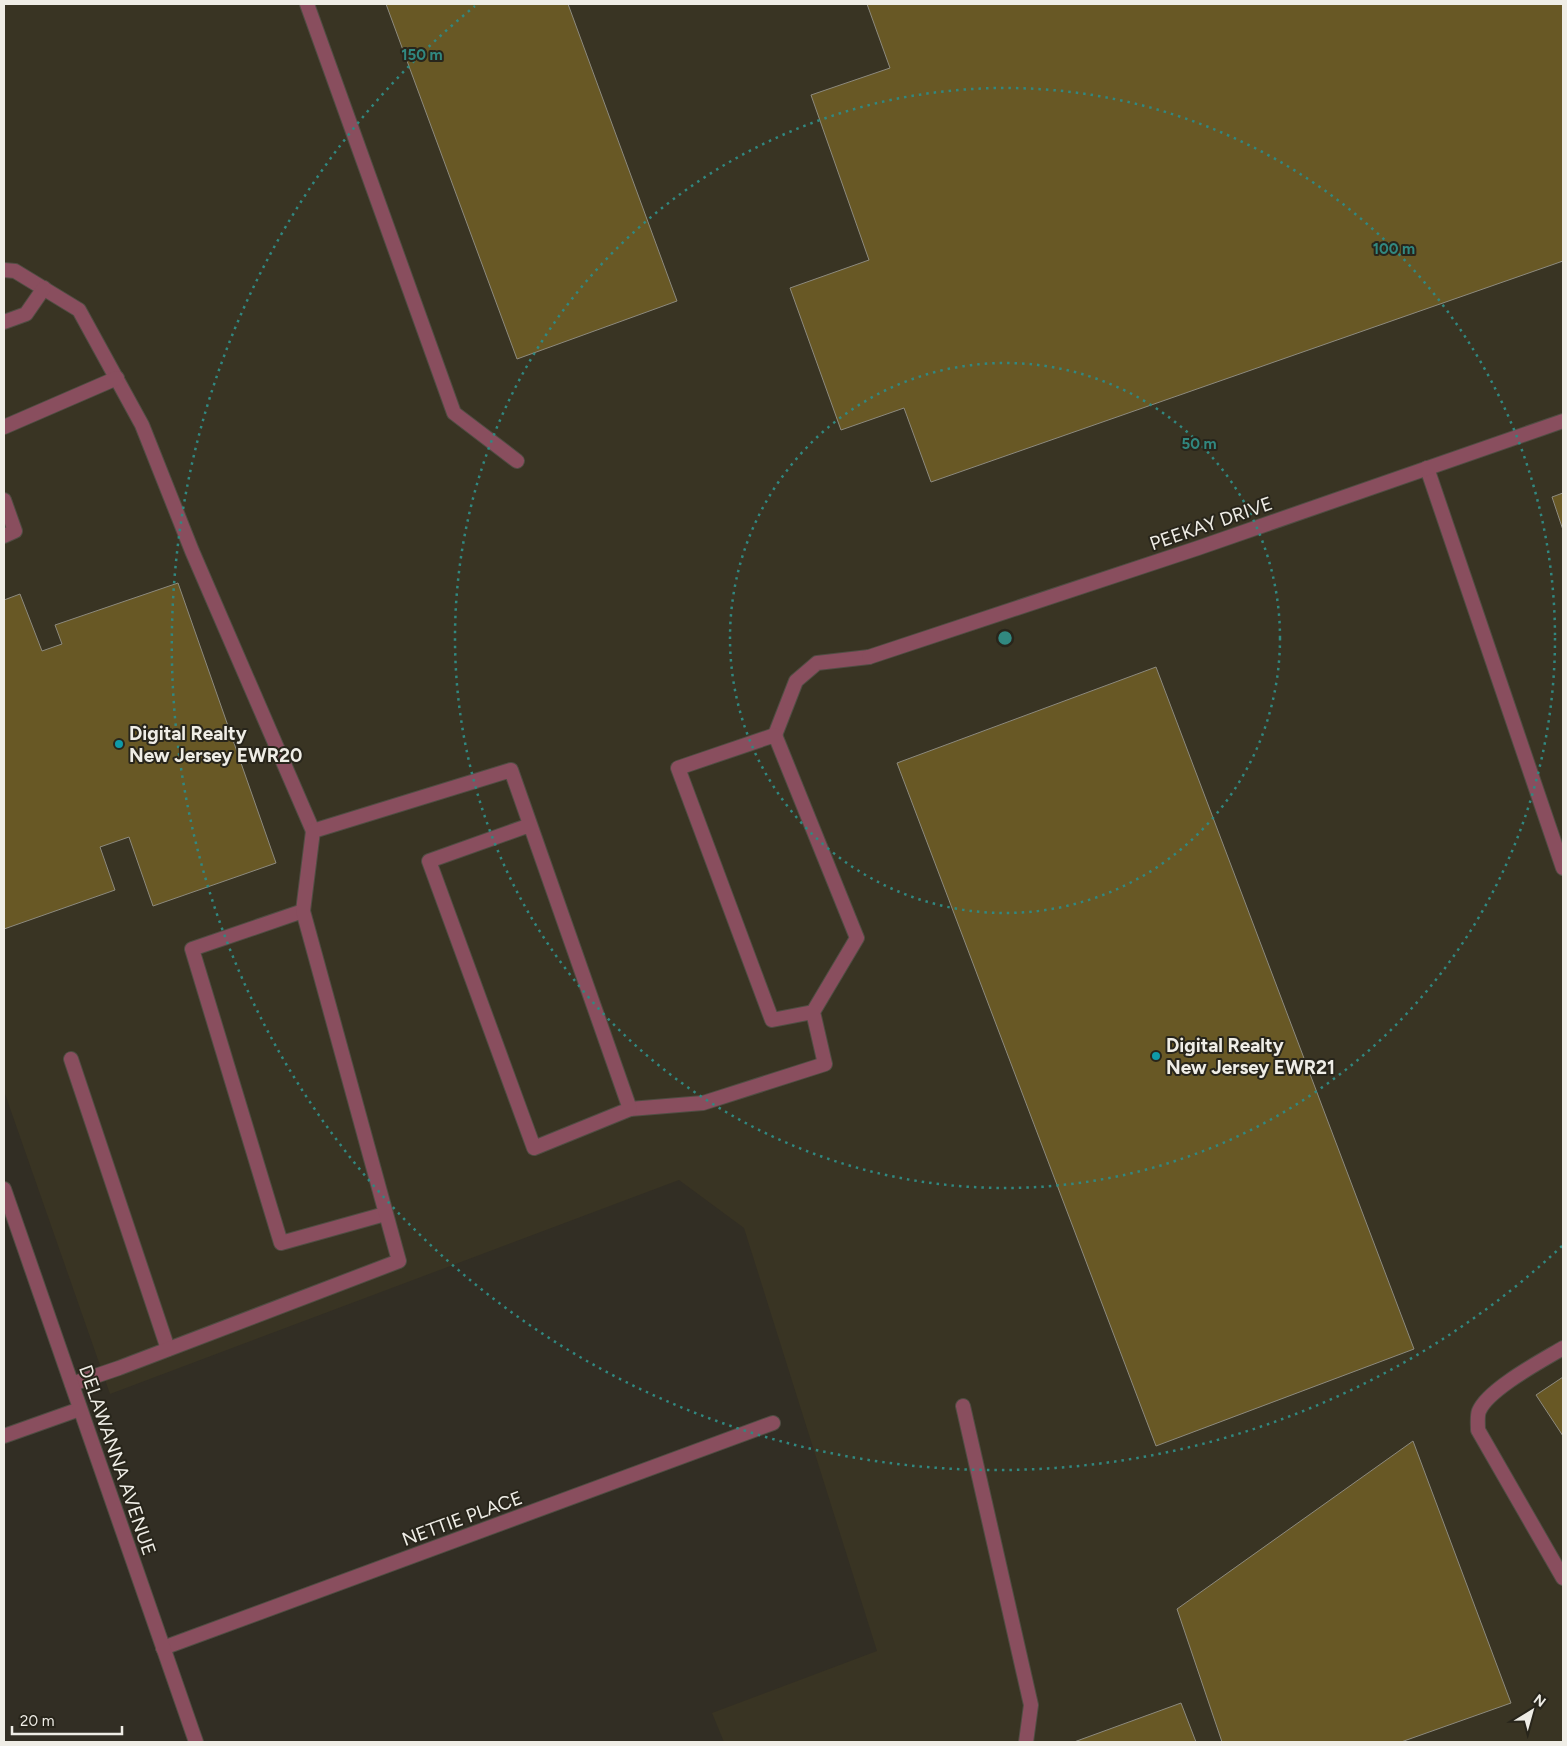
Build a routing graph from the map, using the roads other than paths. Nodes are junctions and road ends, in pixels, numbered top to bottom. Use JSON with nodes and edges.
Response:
{"nodes":[{"id":1,"x":307,"y":4,"type":"edge"},
{"id":2,"x":4,"y":270,"type":"edge"},
{"id":3,"x":44,"y":288,"type":"junction"},
{"id":4,"x":4,"y":322,"type":"edge"},
{"id":5,"x":117,"y":378,"type":"junction"},
{"id":6,"x":1563,"y":421,"type":"edge"},
{"id":7,"x":4,"y":427,"type":"edge"},
{"id":8,"x":517,"y":461,"type":"dead end"},
{"id":9,"x":1427,"y":468,"type":"junction"},
{"id":10,"x":4,"y":500,"type":"edge"},
{"id":11,"x":4,"y":536,"type":"edge"},
{"id":12,"x":775,"y":735,"type":"junction"},
{"id":13,"x":530,"y":825,"type":"junction"},
{"id":14,"x":313,"y":830,"type":"junction"},
{"id":15,"x":1563,"y":868,"type":"edge"},
{"id":16,"x":303,"y":911,"type":"junction"},
{"id":17,"x":813,"y":1012,"type":"junction"},
{"id":18,"x":71,"y":1059,"type":"dead end"},
{"id":19,"x":630,"y":1109,"type":"junction"},
{"id":20,"x":4,"y":1189,"type":"edge"},
{"id":21,"x":385,"y":1214,"type":"junction"},
{"id":22,"x":1563,"y":1348,"type":"edge"},
{"id":23,"x":168,"y":1349,"type":"junction"},
{"id":24,"x":72,"y":1384,"type":"junction"},
{"id":25,"x":963,"y":1406,"type":"dead end"},
{"id":26,"x":80,"y":1409,"type":"junction"},
{"id":27,"x":773,"y":1423,"type":"dead end"},
{"id":28,"x":4,"y":1436,"type":"edge"},
{"id":29,"x":1563,"y":1578,"type":"edge"},
{"id":30,"x":163,"y":1648,"type":"junction"},
{"id":31,"x":196,"y":1742,"type":"edge"},
{"id":32,"x":1026,"y":1742,"type":"edge"}],
"edges":[{"from":1,"to":8,"type":"street"},
{"from":2,"to":3,"type":"street"},
{"from":3,"to":4,"type":"street"},
{"from":3,"to":5,"type":"street"},
{"from":5,"to":7,"type":"street"},
{"from":5,"to":14,"type":"street"},
{"from":6,"to":9,"type":"street","name":"PEEKAY DRIVE"},
{"from":9,"to":12,"type":"street","name":"PEEKAY DRIVE"},
{"from":9,"to":15,"type":"street"},
{"from":10,"to":11,"type":"street"},
{"from":12,"to":17,"type":"street"},
{"from":12,"to":17,"type":"street"},
{"from":13,"to":14,"type":"street"},
{"from":13,"to":19,"type":"street"},
{"from":13,"to":19,"type":"street"},
{"from":14,"to":16,"type":"street"},
{"from":16,"to":21,"type":"street"},
{"from":16,"to":21,"type":"street"},
{"from":17,"to":19,"type":"street"},
{"from":18,"to":23,"type":"street"},
{"from":20,"to":24,"type":"street","name":"DELAWANNA AVENUE"},
{"from":21,"to":23,"type":"street"},
{"from":22,"to":29,"type":"street"},
{"from":23,"to":24,"type":"street"},
{"from":24,"to":26,"type":"street","name":"DELAWANNA AVENUE"},
{"from":25,"to":32,"type":"street"},
{"from":26,"to":28,"type":"street"},
{"from":26,"to":30,"type":"street","name":"DELAWANNA AVENUE"},
{"from":27,"to":30,"type":"street","name":"NETTIE PLACE"},
{"from":30,"to":31,"type":"street","name":"DELAWANNA AVENUE"}]}
